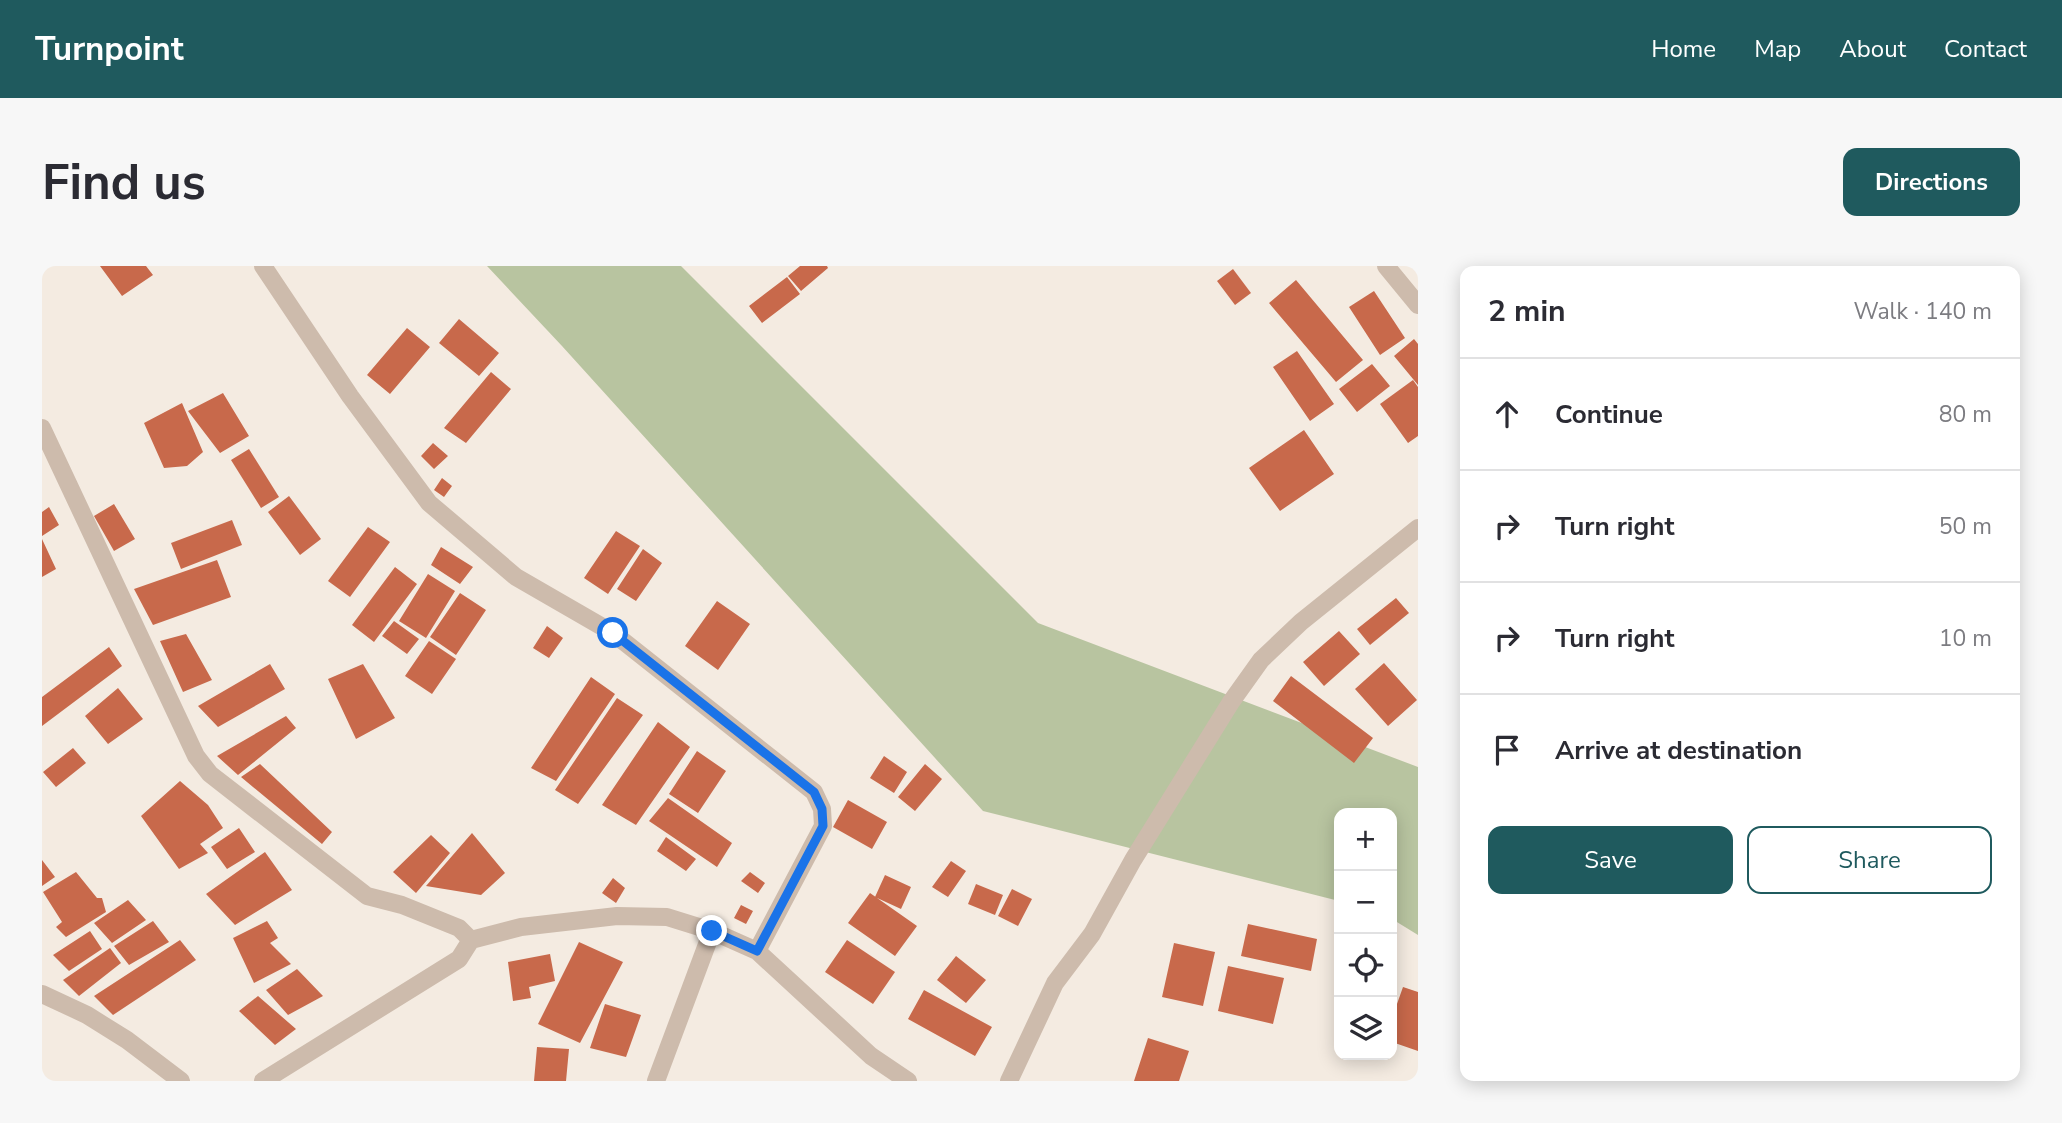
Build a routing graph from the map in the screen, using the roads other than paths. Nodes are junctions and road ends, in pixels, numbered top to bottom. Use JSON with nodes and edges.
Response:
{"nodes":[{"id":1,"x":263,"y":266,"type":"edge"},
{"id":2,"x":1386,"y":266,"type":"edge"},
{"id":3,"x":1418,"y":305,"type":"edge"},
{"id":4,"x":42,"y":428,"type":"edge"},
{"id":5,"x":1418,"y":528,"type":"edge"},
{"id":6,"x":712,"y":931,"type":"junction"},
{"id":7,"x":471,"y":940,"type":"junction"},
{"id":8,"x":757,"y":951,"type":"junction"},
{"id":9,"x":42,"y":995,"type":"edge"},
{"id":10,"x":181,"y":1081,"type":"edge"},
{"id":11,"x":263,"y":1081,"type":"edge"},
{"id":12,"x":656,"y":1081,"type":"edge"},
{"id":13,"x":908,"y":1081,"type":"edge"},
{"id":14,"x":1009,"y":1081,"type":"edge"}],
"edges":[{"from":1,"to":8,"type":"street"},
{"from":2,"to":3,"type":"street"},
{"from":4,"to":7,"type":"street"},
{"from":5,"to":14,"type":"street"},
{"from":6,"to":7,"type":"street"},
{"from":6,"to":8,"type":"street"},
{"from":6,"to":12,"type":"street"},
{"from":7,"to":11,"type":"street"},
{"from":8,"to":13,"type":"street"},
{"from":9,"to":10,"type":"street"}]}
